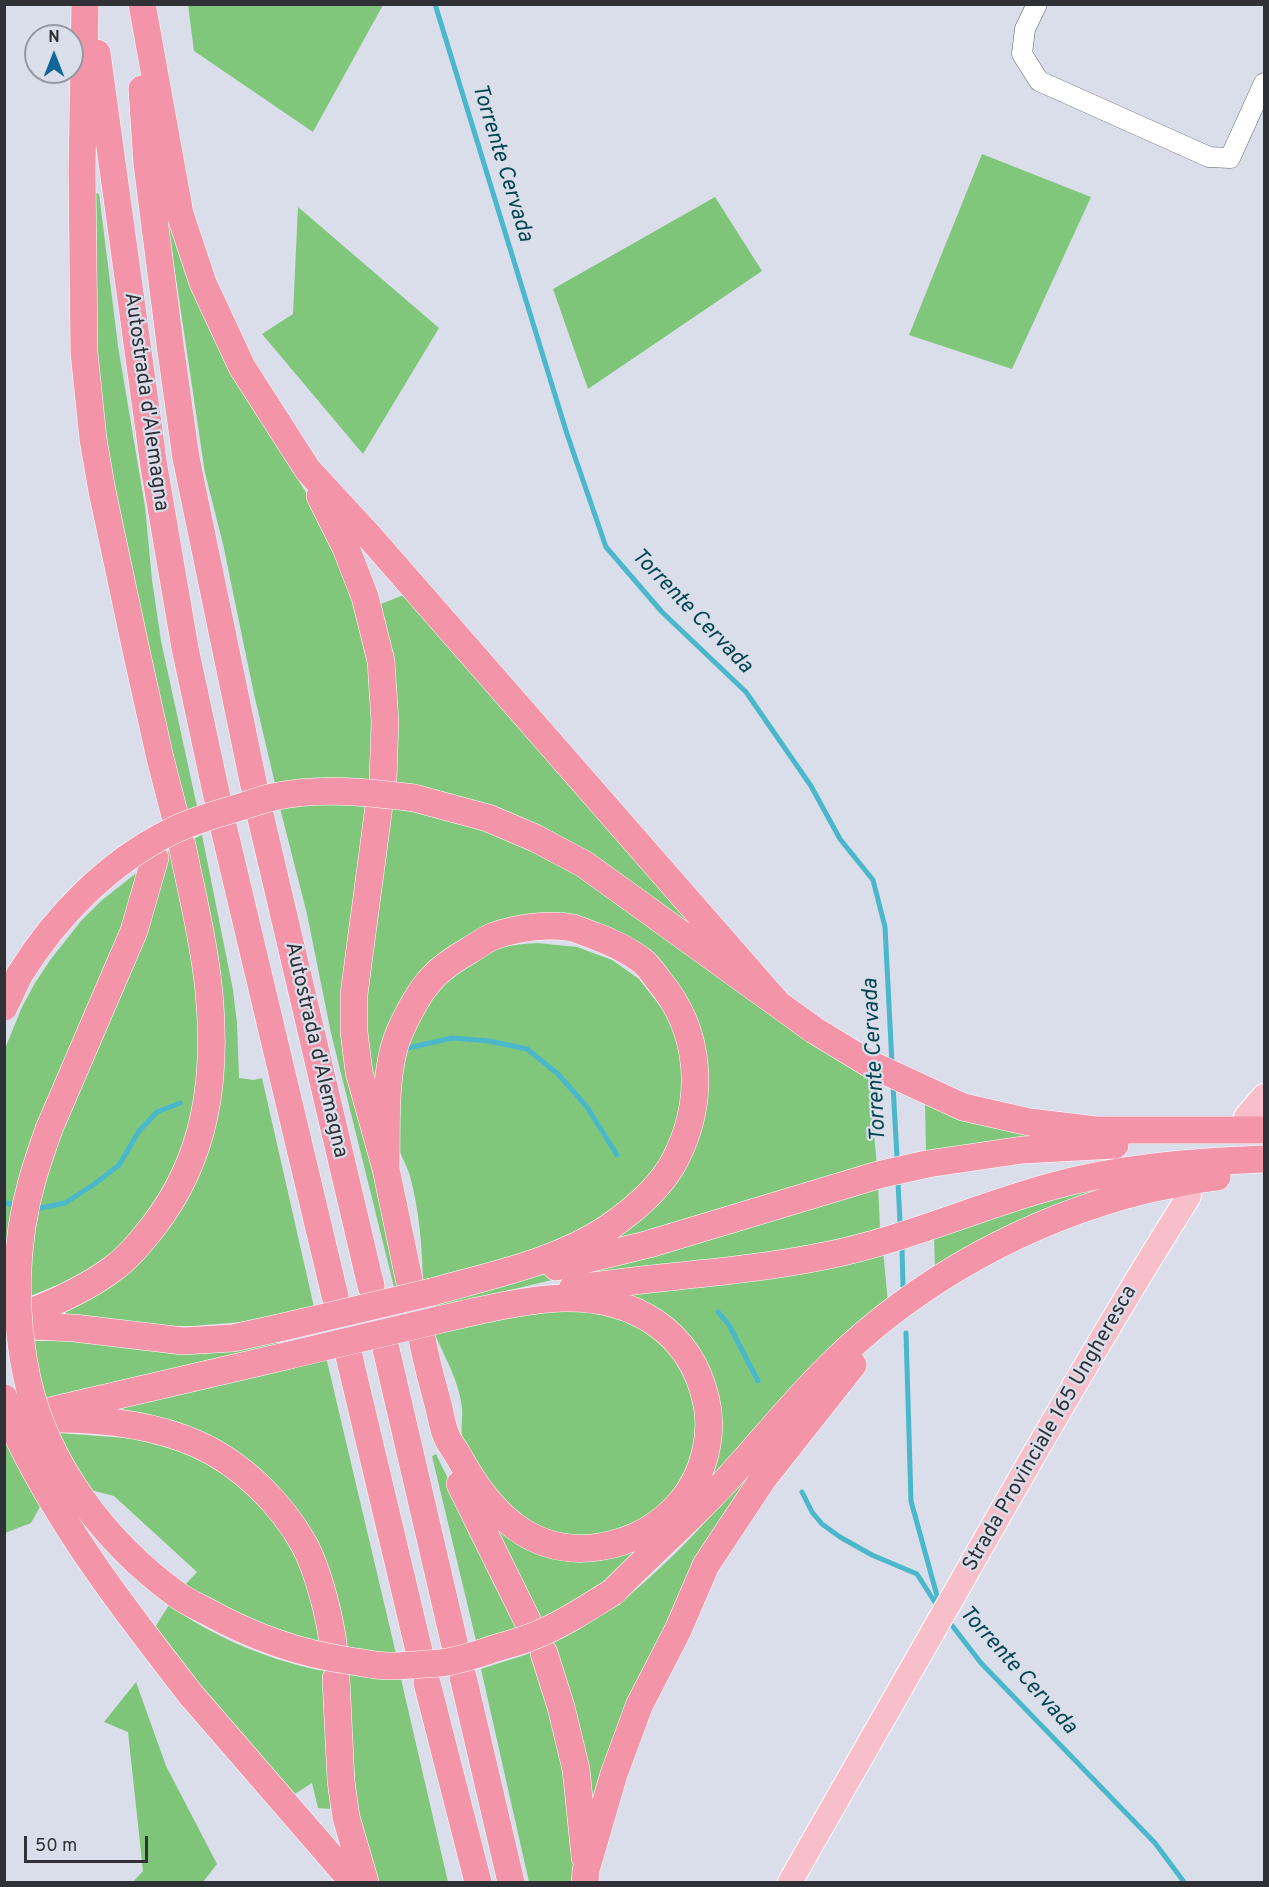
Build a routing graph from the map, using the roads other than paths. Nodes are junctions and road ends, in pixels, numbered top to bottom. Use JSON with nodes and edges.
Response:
{"nodes":[{"id":1,"x":85,"y":4,"type":"edge"},
{"id":2,"x":90,"y":4,"type":"edge"},
{"id":3,"x":139,"y":4,"type":"edge"},
{"id":4,"x":1037,"y":4,"type":"edge"},
{"id":5,"x":1264,"y":82,"type":"edge"},
{"id":6,"x":308,"y":470,"type":"junction"},
{"id":7,"x":383,"y":780,"type":"dead end"},
{"id":8,"x":254,"y":786,"type":"dead end"},
{"id":9,"x":217,"y":797,"type":"dead end"},
{"id":10,"x":379,"y":806,"type":"dead end"},
{"id":11,"x":260,"y":814,"type":"dead end"},
{"id":12,"x":166,"y":822,"type":"dead end"},
{"id":13,"x":224,"y":825,"type":"dead end"},
{"id":14,"x":182,"y":845,"type":"dead end"},
{"id":15,"x":155,"y":858,"type":"dead end"},
{"id":16,"x":778,"y":1004,"type":"junction"},
{"id":17,"x":4,"y":1007,"type":"edge"},
{"id":18,"x":1264,"y":1096,"type":"edge"},
{"id":19,"x":1255,"y":1124,"type":"edge"},
{"id":20,"x":1264,"y":1140,"type":"edge"},
{"id":21,"x":1264,"y":1159,"type":"edge"},
{"id":22,"x":386,"y":1169,"type":"junction"},
{"id":23,"x":1264,"y":1172,"type":"edge"},
{"id":24,"x":1189,"y":1196,"type":"dead end"},
{"id":25,"x":371,"y":1286,"type":"dead end"},
{"id":26,"x":420,"y":1286,"type":"junction"},
{"id":27,"x":335,"y":1296,"type":"dead end"},
{"id":28,"x":14,"y":1321,"type":"edge"},
{"id":29,"x":439,"y":1324,"type":"junction"},
{"id":30,"x":885,"y":1324,"type":"junction"},
{"id":31,"x":386,"y":1349,"type":"dead end"},
{"id":32,"x":349,"y":1356,"type":"dead end"},
{"id":33,"x":4,"y":1398,"type":"edge"},
{"id":34,"x":446,"y":1436,"type":"junction"},
{"id":35,"x":531,"y":1628,"type":"dead end"},
{"id":36,"x":456,"y":1650,"type":"dead end"},
{"id":37,"x":334,"y":1651,"type":"dead end"},
{"id":38,"x":544,"y":1653,"type":"dead end"},
{"id":39,"x":420,"y":1655,"type":"dead end"},
{"id":40,"x":463,"y":1677,"type":"dead end"},
{"id":41,"x":336,"y":1679,"type":"dead end"},
{"id":42,"x":427,"y":1683,"type":"dead end"},
{"id":43,"x":586,"y":1876,"type":"edge"},
{"id":44,"x":352,"y":1882,"type":"edge"},
{"id":45,"x":365,"y":1882,"type":"edge"},
{"id":46,"x":478,"y":1882,"type":"edge"},
{"id":47,"x":510,"y":1882,"type":"edge"},
{"id":48,"x":790,"y":1882,"type":"edge"}],
"edges":[{"from":1,"to":12,"type":"highway"},
{"from":2,"to":9,"type":"highway","name":"Autostrada d'Alemagna"},
{"from":3,"to":6,"type":"highway"},
{"from":3,"to":8,"type":"highway","name":"Autostrada d'Alemagna"},
{"from":4,"to":5,"type":"street"},
{"from":6,"to":7,"type":"highway"},
{"from":6,"to":16,"type":"highway"},
{"from":10,"to":22,"type":"highway"},
{"from":11,"to":25,"type":"highway","name":"Autostrada d'Alemagna"},
{"from":13,"to":27,"type":"highway","name":"Autostrada d'Alemagna"},
{"from":14,"to":28,"type":"highway"},
{"from":15,"to":30,"type":"highway","bridge":true},
{"from":16,"to":17,"type":"highway","bridge":true},
{"from":16,"to":19,"type":"highway"},
{"from":18,"to":19,"type":"main road"},
{"from":20,"to":26,"type":"highway"},
{"from":21,"to":29,"type":"highway"},
{"from":22,"to":26,"type":"highway"},
{"from":22,"to":26,"type":"highway"},
{"from":23,"to":30,"type":"highway"},
{"from":24,"to":48,"type":"main road","name":"Strada Provinciale 165 Ungheresca"},
{"from":26,"to":28,"type":"highway","bridge":true},
{"from":29,"to":34,"type":"highway"},
{"from":29,"to":34,"type":"highway"},
{"from":29,"to":37,"type":"highway","bridge":true},
{"from":30,"to":43,"type":"highway"},
{"from":31,"to":36,"type":"highway"},
{"from":32,"to":39,"type":"highway"},
{"from":33,"to":44,"type":"highway","bridge":true},
{"from":34,"to":35,"type":"highway"},
{"from":38,"to":43,"type":"highway"},
{"from":40,"to":47,"type":"highway"},
{"from":41,"to":45,"type":"highway"},
{"from":42,"to":46,"type":"highway"}]}
